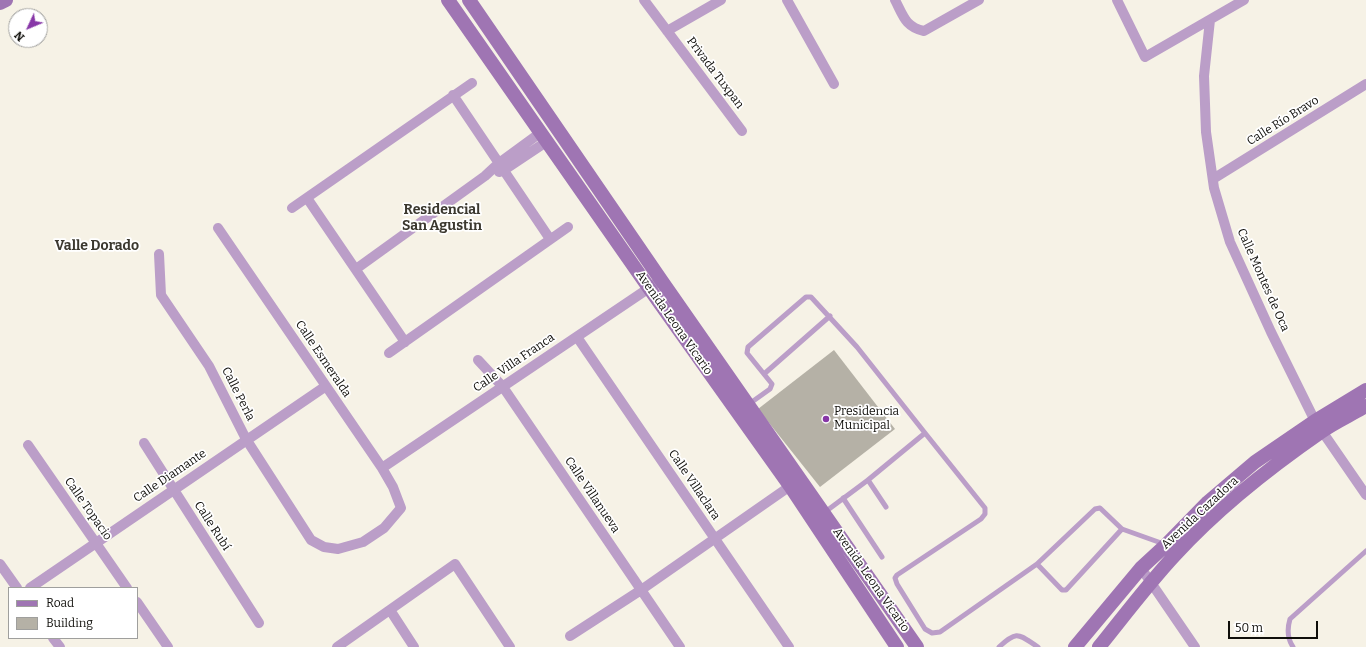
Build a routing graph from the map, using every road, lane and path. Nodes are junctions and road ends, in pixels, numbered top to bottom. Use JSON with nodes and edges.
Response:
{"nodes":[{"id":1,"x":6,"y":0,"type":"edge"},
{"id":2,"x":448,"y":0,"type":"edge"},
{"id":3,"x":469,"y":0,"type":"edge"},
{"id":4,"x":644,"y":0,"type":"edge"},
{"id":5,"x":721,"y":0,"type":"edge"},
{"id":6,"x":787,"y":0,"type":"edge"},
{"id":7,"x":895,"y":0,"type":"edge"},
{"id":8,"x":979,"y":0,"type":"edge"},
{"id":9,"x":1117,"y":0,"type":"edge"},
{"id":10,"x":1244,"y":0,"type":"edge"},
{"id":11,"x":0,"y":3,"type":"edge"},
{"id":12,"x":1210,"y":20,"type":"junction"},
{"id":13,"x":667,"y":31,"type":"junction"},
{"id":14,"x":472,"y":83,"type":"dead end"},
{"id":15,"x":834,"y":84,"type":"dead end"},
{"id":16,"x":1366,"y":84,"type":"edge"},
{"id":17,"x":453,"y":95,"type":"junction"},
{"id":18,"x":742,"y":131,"type":"dead end"},
{"id":19,"x":543,"y":137,"type":"junction"},
{"id":20,"x":501,"y":166,"type":"junction"},
{"id":21,"x":1213,"y":179,"type":"junction"},
{"id":22,"x":307,"y":198,"type":"junction"},
{"id":23,"x":292,"y":208,"type":"dead end"},
{"id":24,"x":568,"y":227,"type":"dead end"},
{"id":25,"x":218,"y":228,"type":"dead end"},
{"id":26,"x":550,"y":239,"type":"junction"},
{"id":27,"x":159,"y":254,"type":"dead end"},
{"id":28,"x":356,"y":269,"type":"junction"},
{"id":29,"x":661,"y":280,"type":"junction"},
{"id":30,"x":649,"y":288,"type":"junction"},
{"id":31,"x":830,"y":316,"type":"junction"},
{"id":32,"x":577,"y":337,"type":"junction"},
{"id":33,"x":405,"y":342,"type":"junction"},
{"id":34,"x":389,"y":353,"type":"dead end"},
{"id":35,"x":478,"y":360,"type":"dead end"},
{"id":36,"x":764,"y":374,"type":"junction"},
{"id":37,"x":326,"y":386,"type":"junction"},
{"id":38,"x":502,"y":387,"type":"junction"},
{"id":39,"x":1366,"y":390,"type":"edge"},
{"id":40,"x":749,"y":404,"type":"junction"},
{"id":41,"x":1366,"y":406,"type":"edge"},
{"id":42,"x":1319,"y":426,"type":"junction"},
{"id":43,"x":925,"y":433,"type":"junction"},
{"id":44,"x":246,"y":439,"type":"junction"},
{"id":45,"x":144,"y":443,"type":"dead end"},
{"id":46,"x":28,"y":445,"type":"dead end"},
{"id":47,"x":382,"y":468,"type":"junction"},
{"id":48,"x":868,"y":480,"type":"junction"},
{"id":49,"x":795,"y":483,"type":"junction"},
{"id":50,"x":173,"y":489,"type":"junction"},
{"id":51,"x":1366,"y":495,"type":"edge"},
{"id":52,"x":843,"y":498,"type":"junction"},
{"id":53,"x":886,"y":506,"type":"dead end"},
{"id":54,"x":400,"y":508,"type":"joint"},
{"id":55,"x":824,"y":512,"type":"junction"},
{"id":56,"x":1122,"y":529,"type":"junction"},
{"id":57,"x":715,"y":539,"type":"junction"},
{"id":58,"x":96,"y":543,"type":"junction"},
{"id":59,"x":1171,"y":549,"type":"junction"},
{"id":60,"x":1366,"y":551,"type":"edge"},
{"id":61,"x":882,"y":557,"type":"dead end"},
{"id":62,"x":0,"y":564,"type":"edge"},
{"id":63,"x":1037,"y":564,"type":"junction"},
{"id":64,"x":1141,"y":568,"type":"junction"},
{"id":65,"x":1151,"y":582,"type":"junction"},
{"id":66,"x":16,"y":587,"type":"edge"},
{"id":67,"x":31,"y":587,"type":"edge"},
{"id":68,"x":126,"y":587,"type":"edge"},
{"id":69,"x":641,"y":590,"type":"junction"},
{"id":70,"x":138,"y":603,"type":"edge"},
{"id":71,"x":390,"y":610,"type":"junction"},
{"id":72,"x":259,"y":623,"type":"dead end"},
{"id":73,"x":570,"y":636,"type":"dead end"},
{"id":74,"x":54,"y":639,"type":"edge"},
{"id":75,"x":60,"y":647,"type":"edge"},
{"id":76,"x":168,"y":647,"type":"edge"},
{"id":77,"x":337,"y":647,"type":"edge"},
{"id":78,"x":414,"y":647,"type":"edge"},
{"id":79,"x":510,"y":647,"type":"edge"},
{"id":80,"x":680,"y":647,"type":"edge"},
{"id":81,"x":789,"y":647,"type":"edge"},
{"id":82,"x":897,"y":647,"type":"edge"},
{"id":83,"x":917,"y":647,"type":"edge"},
{"id":84,"x":999,"y":647,"type":"edge"},
{"id":85,"x":1038,"y":647,"type":"edge"},
{"id":86,"x":1075,"y":647,"type":"edge"},
{"id":87,"x":1099,"y":647,"type":"edge"},
{"id":88,"x":1195,"y":647,"type":"edge"},
{"id":89,"x":1293,"y":647,"type":"edge"}],
"edges":[{"from":1,"to":11,"type":"street"},
{"from":2,"to":19,"type":"street","name":"Avenida Leona Vicario"},
{"from":3,"to":29,"type":"street","name":"Avenida Leona Vicario"},
{"from":4,"to":13,"type":"street","name":"Privada Tuxpan"},
{"from":5,"to":13,"type":"street"},
{"from":6,"to":15,"type":"street"},
{"from":7,"to":8,"type":"street"},
{"from":9,"to":12,"type":"street"},
{"from":10,"to":12,"type":"street"},
{"from":12,"to":21,"type":"street","name":"Calle Montes de Oca"},
{"from":13,"to":18,"type":"street","name":"Privada Tuxpan"},
{"from":14,"to":17,"type":"street"},
{"from":16,"to":21,"type":"street","name":"Calle Río Bravo"},
{"from":17,"to":20,"type":"street"},
{"from":17,"to":22,"type":"street"},
{"from":19,"to":20,"type":"street"},
{"from":19,"to":30,"type":"street","name":"Avenida Leona Vicario"},
{"from":20,"to":26,"type":"street"},
{"from":20,"to":28,"type":"street"},
{"from":21,"to":42,"type":"street","name":"Calle Montes de Oca"},
{"from":22,"to":23,"type":"street"},
{"from":22,"to":28,"type":"street"},
{"from":24,"to":26,"type":"street"},
{"from":25,"to":37,"type":"street","name":"Calle Esmeralda"},
{"from":26,"to":33,"type":"street"},
{"from":27,"to":44,"type":"street","name":"Calle Perla"},
{"from":28,"to":33,"type":"street"},
{"from":29,"to":30,"type":"street","name":"Calle Villa Franca"},
{"from":29,"to":40,"type":"street","name":"Avenida Leona Vicario"},
{"from":30,"to":32,"type":"street","name":"Calle Villa Franca"},
{"from":30,"to":49,"type":"street","name":"Avenida Leona Vicario"},
{"from":31,"to":36,"type":"lane"},
{"from":31,"to":36,"type":"lane"},
{"from":31,"to":43,"type":"lane"},
{"from":32,"to":38,"type":"street","name":"Calle Villa Franca"},
{"from":32,"to":57,"type":"street","name":"Calle Villaclara"},
{"from":33,"to":34,"type":"street"},
{"from":35,"to":38,"type":"street","name":"Calle Villanueva"},
{"from":36,"to":40,"type":"lane"},
{"from":37,"to":44,"type":"street","name":"Calle Diamante"},
{"from":37,"to":47,"type":"street","name":"Calle Esmeralda"},
{"from":38,"to":47,"type":"street","name":"Calle Villa Franca"},
{"from":38,"to":69,"type":"street","name":"Calle Villanueva"},
{"from":39,"to":42,"type":"street","name":"Avenida Cazadora"},
{"from":40,"to":49,"type":"street","name":"Avenida Leona Vicario"},
{"from":41,"to":42,"type":"street","name":"Avenida Cazadora"},
{"from":42,"to":51,"type":"street","name":"Calle Montes de Oca"},
{"from":42,"to":59,"type":"street","name":"Avenida Cazadora"},
{"from":43,"to":48,"type":"lane"},
{"from":43,"to":63,"type":"lane"},
{"from":44,"to":50,"type":"street","name":"Calle Diamante"},
{"from":44,"to":54,"type":"street","name":"Calle Perla"},
{"from":45,"to":50,"type":"street","name":"Calle Rubí"},
{"from":46,"to":58,"type":"street","name":"Calle Topacio"},
{"from":47,"to":54,"type":"street","name":"Calle Esmeralda"},
{"from":48,"to":52,"type":"lane"},
{"from":48,"to":53,"type":"lane"},
{"from":49,"to":55,"type":"street","name":"Avenida Leona Vicario"},
{"from":49,"to":57,"type":"street"},
{"from":49,"to":82,"type":"street","name":"Avenida Leona Vicario"},
{"from":50,"to":58,"type":"street","name":"Calle Diamante"},
{"from":50,"to":72,"type":"street","name":"Calle Rubí"},
{"from":52,"to":55,"type":"lane"},
{"from":52,"to":61,"type":"lane"},
{"from":55,"to":83,"type":"street","name":"Avenida Leona Vicario"},
{"from":56,"to":59,"type":"lane"},
{"from":56,"to":63,"type":"lane"},
{"from":56,"to":63,"type":"lane"},
{"from":57,"to":69,"type":"street"},
{"from":57,"to":81,"type":"street","name":"Calle Villaclara"},
{"from":58,"to":67,"type":"street","name":"Calle Diamante"},
{"from":58,"to":68,"type":"street","name":"Calle Topacio"},
{"from":59,"to":64,"type":"street","name":"Avenida Cazadora"},
{"from":59,"to":65,"type":"street","name":"Avenida Cazadora"},
{"from":60,"to":89,"type":"lane"},
{"from":62,"to":66,"type":"street"},
{"from":64,"to":65,"type":"street"},
{"from":64,"to":86,"type":"street","name":"Avenida Cazadora"},
{"from":65,"to":87,"type":"street","name":"Avenida Cazadora"},
{"from":65,"to":88,"type":"street"},
{"from":69,"to":73,"type":"street"},
{"from":69,"to":80,"type":"street","name":"Calle Villanueva"},
{"from":70,"to":76,"type":"street"},
{"from":71,"to":77,"type":"street"},
{"from":71,"to":78,"type":"street"},
{"from":71,"to":79,"type":"street"},
{"from":74,"to":75,"type":"street"},
{"from":84,"to":85,"type":"lane"}]}
